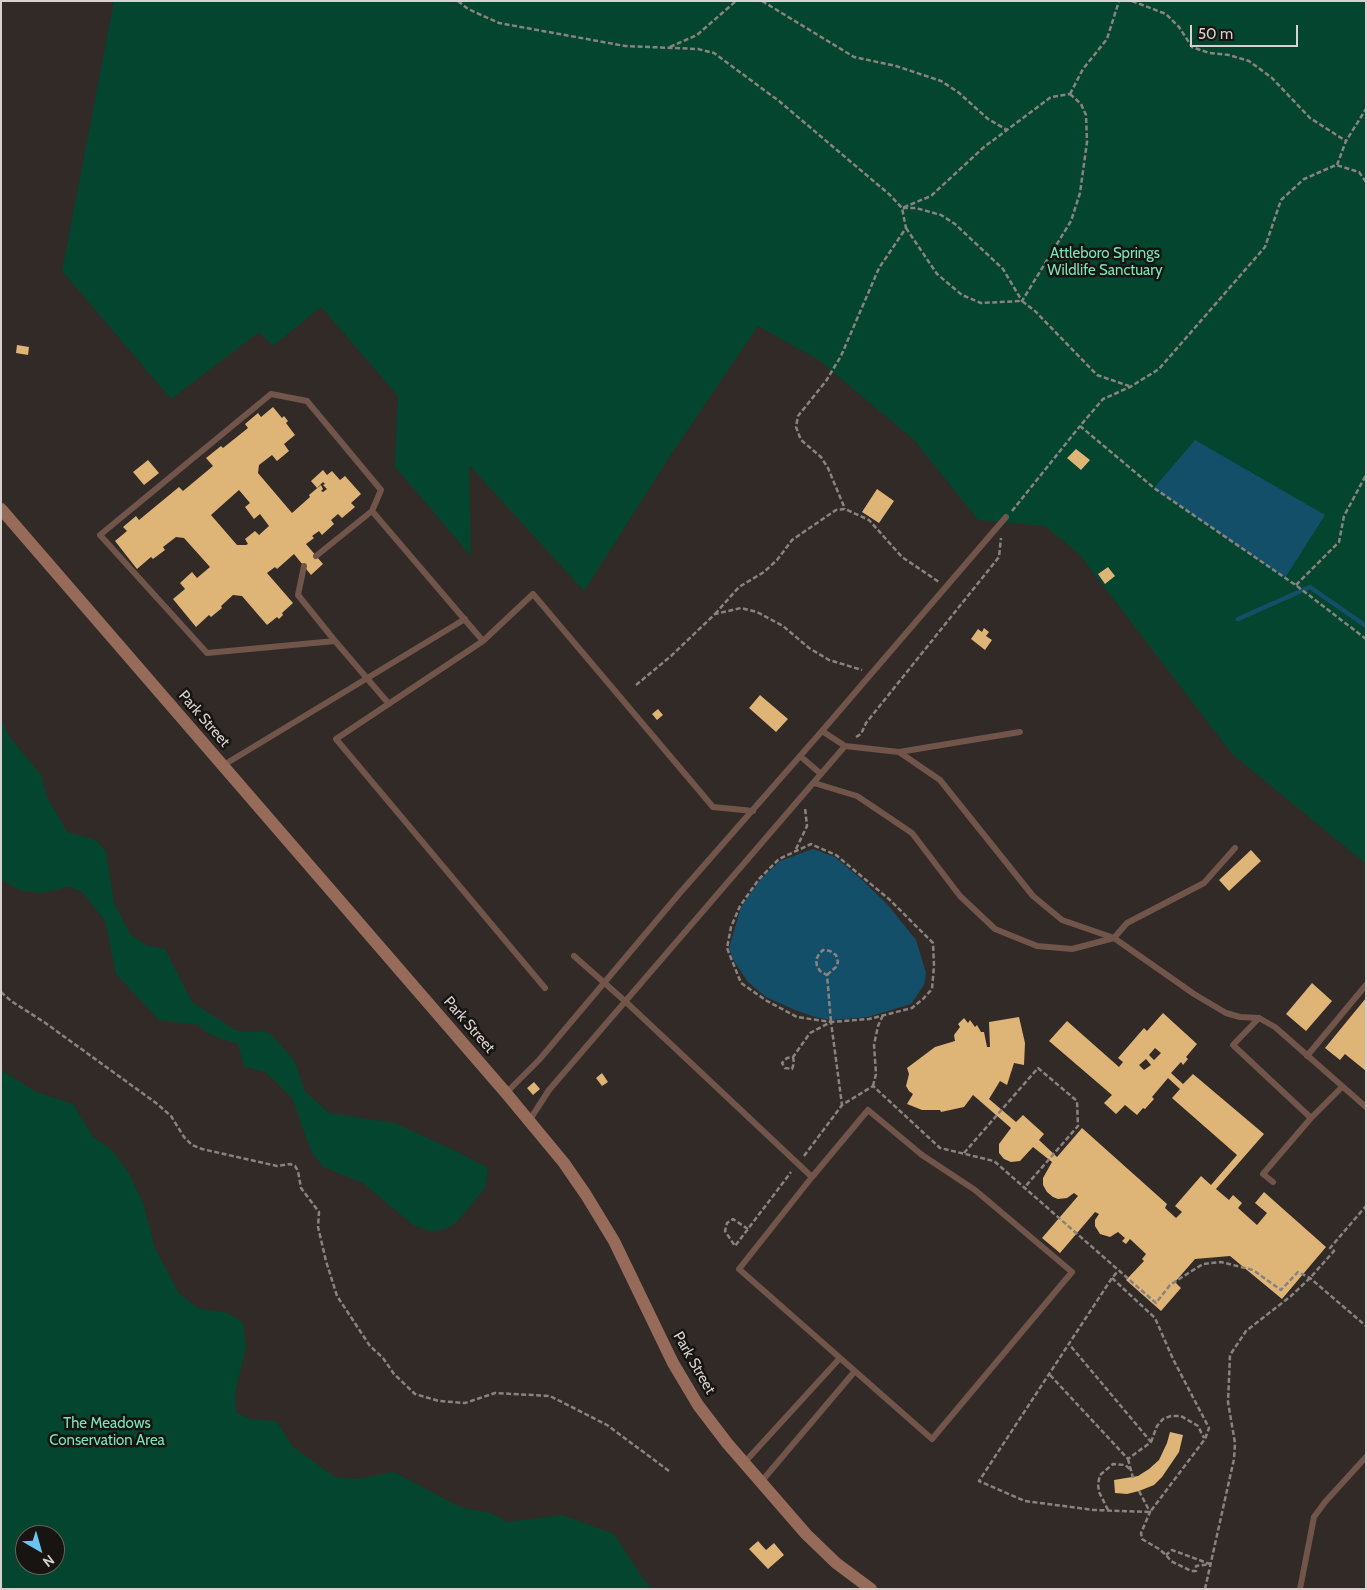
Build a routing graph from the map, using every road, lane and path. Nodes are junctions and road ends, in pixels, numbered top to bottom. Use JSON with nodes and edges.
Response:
{"nodes":[{"id":1,"x":458,"y":1,"type":"edge"},
{"id":2,"x":736,"y":1,"type":"edge"},
{"id":3,"x":762,"y":1,"type":"edge"},
{"id":4,"x":1120,"y":1,"type":"edge"},
{"id":5,"x":1132,"y":1,"type":"edge"},
{"id":6,"x":668,"y":47,"type":"junction"},
{"id":7,"x":1070,"y":94,"type":"junction"},
{"id":8,"x":1366,"y":109,"type":"edge"},
{"id":9,"x":1008,"y":130,"type":"junction"},
{"id":10,"x":1346,"y":141,"type":"junction"},
{"id":11,"x":1336,"y":166,"type":"junction"},
{"id":12,"x":1366,"y":182,"type":"edge"},
{"id":13,"x":902,"y":208,"type":"junction"},
{"id":14,"x":906,"y":228,"type":"junction"},
{"id":15,"x":1022,"y":301,"type":"junction"},
{"id":16,"x":1130,"y":387,"type":"junction"},
{"id":17,"x":1080,"y":426,"type":"junction"},
{"id":18,"x":1366,"y":476,"type":"edge"},
{"id":19,"x":845,"y":508,"type":"junction"},
{"id":20,"x":1,"y":509,"type":"edge"},
{"id":21,"x":372,"y":511,"type":"junction"},
{"id":22,"x":1006,"y":517,"type":"junction"},
{"id":23,"x":316,"y":556,"type":"dead end"},
{"id":24,"x":304,"y":566,"type":"dead end"},
{"id":25,"x":1296,"y":585,"type":"junction"},
{"id":26,"x":946,"y":587,"type":"junction"},
{"id":27,"x":715,"y":614,"type":"junction"},
{"id":28,"x":465,"y":619,"type":"junction"},
{"id":29,"x":1366,"y":639,"type":"edge"},
{"id":30,"x":483,"y":640,"type":"junction"},
{"id":31,"x":335,"y":641,"type":"junction"},
{"id":32,"x":872,"y":673,"type":"junction"},
{"id":33,"x":366,"y":679,"type":"junction"},
{"id":34,"x":636,"y":684,"type":"dead end"},
{"id":35,"x":389,"y":704,"type":"junction"},
{"id":36,"x":822,"y":730,"type":"junction"},
{"id":37,"x":1020,"y":732,"type":"dead end"},
{"id":38,"x":845,"y":746,"type":"junction"},
{"id":39,"x":900,"y":752,"type":"junction"},
{"id":40,"x":800,"y":756,"type":"junction"},
{"id":41,"x":222,"y":766,"type":"junction"},
{"id":42,"x":821,"y":774,"type":"junction"},
{"id":43,"x":814,"y":783,"type":"junction"},
{"id":44,"x":805,"y":806,"type":"dead end"},
{"id":45,"x":753,"y":811,"type":"junction"},
{"id":46,"x":1235,"y":848,"type":"dead end"},
{"id":47,"x":796,"y":850,"type":"junction"},
{"id":48,"x":1114,"y":938,"type":"junction"},
{"id":49,"x":574,"y":956,"type":"dead end"},
{"id":50,"x":828,"y":975,"type":"junction"},
{"id":51,"x":605,"y":984,"type":"junction"},
{"id":52,"x":1366,"y":985,"type":"edge"},
{"id":53,"x":545,"y":988,"type":"dead end"},
{"id":54,"x":1,"y":992,"type":"edge"},
{"id":55,"x":626,"y":1002,"type":"junction"},
{"id":56,"x":883,"y":1015,"type":"junction"},
{"id":57,"x":1259,"y":1018,"type":"junction"},
{"id":58,"x":831,"y":1022,"type":"junction"},
{"id":59,"x":1307,"y":1056,"type":"junction"},
{"id":60,"x":793,"y":1057,"type":"junction"},
{"id":61,"x":874,"y":1086,"type":"junction"},
{"id":62,"x":1342,"y":1087,"type":"junction"},
{"id":63,"x":506,"y":1093,"type":"junction"},
{"id":64,"x":842,"y":1106,"type":"junction"},
{"id":65,"x":1366,"y":1107,"type":"edge"},
{"id":66,"x":1311,"y":1118,"type":"junction"},
{"id":67,"x":529,"y":1121,"type":"junction"},
{"id":68,"x":963,"y":1154,"type":"junction"},
{"id":69,"x":798,"y":1164,"type":"junction"},
{"id":70,"x":812,"y":1177,"type":"junction"},
{"id":71,"x":1273,"y":1182,"type":"dead end"},
{"id":72,"x":1024,"y":1188,"type":"junction"},
{"id":73,"x":1366,"y":1206,"type":"edge"},
{"id":74,"x":748,"y":1229,"type":"junction"},
{"id":75,"x":1118,"y":1271,"type":"junction"},
{"id":76,"x":1112,"y":1278,"type":"junction"},
{"id":77,"x":1310,"y":1278,"type":"junction"},
{"id":78,"x":1366,"y":1326,"type":"edge"},
{"id":79,"x":1069,"y":1344,"type":"junction"},
{"id":80,"x":840,"y":1358,"type":"junction"},
{"id":81,"x":855,"y":1371,"type":"junction"},
{"id":82,"x":1049,"y":1374,"type":"junction"},
{"id":83,"x":1205,"y":1439,"type":"junction"},
{"id":84,"x":1151,"y":1442,"type":"junction"},
{"id":85,"x":1366,"y":1457,"type":"edge"},
{"id":86,"x":1128,"y":1459,"type":"junction"},
{"id":87,"x":744,"y":1463,"type":"junction"},
{"id":88,"x":1130,"y":1469,"type":"junction"},
{"id":89,"x":669,"y":1471,"type":"dead end"},
{"id":90,"x":1133,"y":1478,"type":"dead end"},
{"id":91,"x":761,"y":1482,"type":"junction"},
{"id":92,"x":1139,"y":1491,"type":"dead end"},
{"id":93,"x":1108,"y":1510,"type":"junction"},
{"id":94,"x":1150,"y":1512,"type":"junction"},
{"id":95,"x":1166,"y":1554,"type":"junction"},
{"id":96,"x":1210,"y":1564,"type":"junction"},
{"id":97,"x":871,"y":1589,"type":"edge"},
{"id":98,"x":1204,"y":1589,"type":"edge"},
{"id":99,"x":1300,"y":1589,"type":"edge"}],
"edges":[{"from":1,"to":6,"type":"path"},
{"from":2,"to":6,"type":"path"},
{"from":3,"to":9,"type":"path"},
{"from":4,"to":7,"type":"path"},
{"from":5,"to":10,"type":"path"},
{"from":6,"to":13,"type":"path"},
{"from":7,"to":9,"type":"path"},
{"from":7,"to":15,"type":"path"},
{"from":8,"to":10,"type":"path"},
{"from":9,"to":13,"type":"path"},
{"from":10,"to":11,"type":"path"},
{"from":11,"to":12,"type":"path"},
{"from":11,"to":16,"type":"path"},
{"from":13,"to":14,"type":"path"},
{"from":13,"to":15,"type":"path"},
{"from":14,"to":15,"type":"path"},
{"from":14,"to":19,"type":"path"},
{"from":15,"to":16,"type":"path"},
{"from":16,"to":17,"type":"path"},
{"from":17,"to":22,"type":"path"},
{"from":17,"to":25,"type":"path"},
{"from":18,"to":25,"type":"path"},
{"from":19,"to":26,"type":"path"},
{"from":19,"to":27,"type":"path"},
{"from":20,"to":41,"type":"main road","name":"Park Street"},
{"from":21,"to":23,"type":"lane"},
{"from":21,"to":28,"type":"lane"},
{"from":21,"to":31,"type":"lane"},
{"from":22,"to":26,"type":"lane"},
{"from":22,"to":38,"type":"path"},
{"from":24,"to":31,"type":"lane"},
{"from":25,"to":29,"type":"path"},
{"from":26,"to":32,"type":"lane"},
{"from":27,"to":32,"type":"path"},
{"from":27,"to":34,"type":"path"},
{"from":28,"to":30,"type":"lane"},
{"from":28,"to":33,"type":"lane"},
{"from":30,"to":35,"type":"lane"},
{"from":30,"to":45,"type":"lane"},
{"from":31,"to":33,"type":"lane"},
{"from":32,"to":36,"type":"lane"},
{"from":33,"to":35,"type":"lane"},
{"from":33,"to":41,"type":"lane"},
{"from":35,"to":53,"type":"lane"},
{"from":36,"to":38,"type":"lane"},
{"from":36,"to":40,"type":"lane"},
{"from":37,"to":39,"type":"lane"},
{"from":38,"to":39,"type":"lane"},
{"from":38,"to":42,"type":"lane"},
{"from":39,"to":48,"type":"lane"},
{"from":40,"to":42,"type":"lane"},
{"from":40,"to":45,"type":"lane"},
{"from":41,"to":63,"type":"main road","name":"Park Street"},
{"from":42,"to":43,"type":"lane"},
{"from":43,"to":48,"type":"lane"},
{"from":43,"to":55,"type":"lane"},
{"from":44,"to":47,"type":"path"},
{"from":45,"to":51,"type":"lane"},
{"from":46,"to":48,"type":"lane"},
{"from":47,"to":56,"type":"path"},
{"from":47,"to":58,"type":"path"},
{"from":48,"to":57,"type":"lane"},
{"from":49,"to":51,"type":"lane"},
{"from":50,"to":50,"type":"path"},
{"from":50,"to":58,"type":"path"},
{"from":51,"to":55,"type":"lane"},
{"from":51,"to":63,"type":"lane"},
{"from":52,"to":59,"type":"lane"},
{"from":54,"to":89,"type":"path"},
{"from":55,"to":67,"type":"lane"},
{"from":55,"to":69,"type":"lane"},
{"from":56,"to":58,"type":"path"},
{"from":56,"to":61,"type":"path"},
{"from":57,"to":59,"type":"lane"},
{"from":57,"to":66,"type":"lane"},
{"from":58,"to":60,"type":"path"},
{"from":58,"to":64,"type":"path"},
{"from":59,"to":62,"type":"lane"},
{"from":60,"to":60,"type":"path"},
{"from":61,"to":64,"type":"path"},
{"from":61,"to":68,"type":"path"},
{"from":62,"to":65,"type":"lane"},
{"from":62,"to":66,"type":"lane"},
{"from":63,"to":67,"type":"main road","name":"Park Street"},
{"from":64,"to":69,"type":"path"},
{"from":66,"to":71,"type":"lane"},
{"from":67,"to":87,"type":"main road","name":"Park Street"},
{"from":68,"to":72,"type":"path"},
{"from":68,"to":72,"type":"path"},
{"from":69,"to":70,"type":"lane"},
{"from":69,"to":74,"type":"path"},
{"from":70,"to":80,"type":"lane"},
{"from":70,"to":81,"type":"lane"},
{"from":72,"to":75,"type":"path"},
{"from":73,"to":77,"type":"path"},
{"from":74,"to":74,"type":"path"},
{"from":75,"to":76,"type":"path"},
{"from":75,"to":77,"type":"path"},
{"from":76,"to":79,"type":"path"},
{"from":76,"to":83,"type":"path"},
{"from":77,"to":78,"type":"path"},
{"from":77,"to":96,"type":"path"},
{"from":79,"to":82,"type":"path"},
{"from":79,"to":84,"type":"path"},
{"from":80,"to":81,"type":"lane"},
{"from":80,"to":87,"type":"lane"},
{"from":81,"to":91,"type":"lane"},
{"from":82,"to":86,"type":"path"},
{"from":82,"to":93,"type":"path"},
{"from":83,"to":84,"type":"path"},
{"from":83,"to":94,"type":"path"},
{"from":84,"to":86,"type":"path"},
{"from":85,"to":99,"type":"lane"},
{"from":86,"to":88,"type":"path"},
{"from":87,"to":91,"type":"main road","name":"Park Street"},
{"from":88,"to":90,"type":"path"},
{"from":88,"to":93,"type":"path"},
{"from":91,"to":97,"type":"main road","name":"Park Street"},
{"from":92,"to":94,"type":"path"},
{"from":93,"to":94,"type":"path"},
{"from":94,"to":95,"type":"path"},
{"from":95,"to":96,"type":"path"},
{"from":95,"to":96,"type":"path"},
{"from":96,"to":98,"type":"path"}]}
